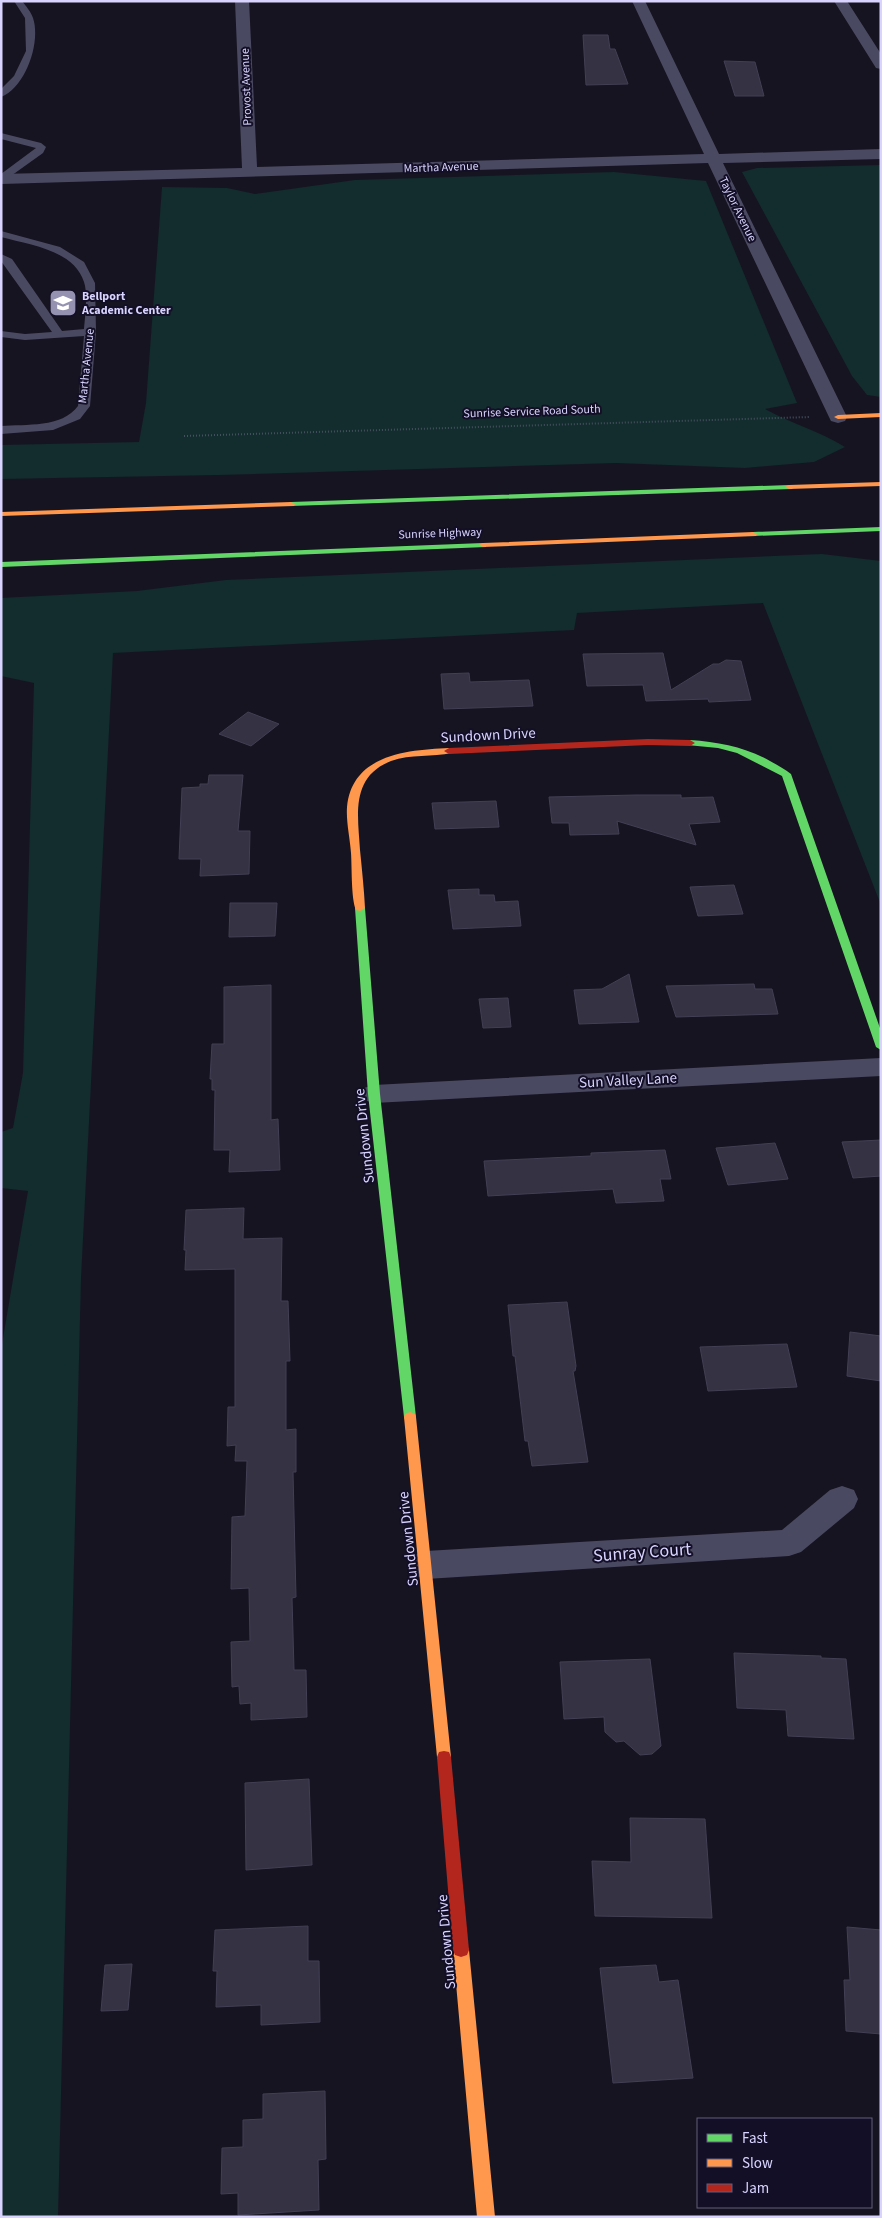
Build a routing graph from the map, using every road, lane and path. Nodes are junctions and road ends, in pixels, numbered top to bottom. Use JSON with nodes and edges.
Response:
{"nodes":[{"id":1,"x":18,"y":1,"type":"edge"},
{"id":2,"x":242,"y":1,"type":"edge"},
{"id":3,"x":638,"y":1,"type":"edge"},
{"id":4,"x":840,"y":1,"type":"edge"},
{"id":5,"x":881,"y":65,"type":"edge"},
{"id":6,"x":1,"y":94,"type":"edge"},
{"id":7,"x":1,"y":136,"type":"edge"},
{"id":8,"x":881,"y":154,"type":"edge"},
{"id":9,"x":714,"y":159,"type":"junction"},
{"id":10,"x":250,"y":173,"type":"junction"},
{"id":11,"x":2,"y":179,"type":"edge"},
{"id":12,"x":1,"y":234,"type":"edge"},
{"id":13,"x":1,"y":257,"type":"edge"},
{"id":14,"x":90,"y":332,"type":"junction"},
{"id":15,"x":1,"y":334,"type":"edge"},
{"id":16,"x":59,"y":334,"type":"junction"},
{"id":17,"x":881,"y":415,"type":"edge"},
{"id":18,"x":838,"y":417,"type":"junction"},
{"id":19,"x":1,"y":430,"type":"edge"},
{"id":20,"x":184,"y":436,"type":"dead end"},
{"id":21,"x":881,"y":484,"type":"edge"},
{"id":22,"x":325,"y":502,"type":"junction"},
{"id":23,"x":1,"y":505,"type":"edge"},
{"id":24,"x":1,"y":514,"type":"edge"},
{"id":25,"x":881,"y":529,"type":"edge"},
{"id":26,"x":1,"y":565,"type":"edge"},
{"id":27,"x":881,"y":1046,"type":"edge"},
{"id":28,"x":881,"y":1067,"type":"edge"},
{"id":29,"x":374,"y":1094,"type":"junction"},
{"id":30,"x":842,"y":1500,"type":"dead end"},
{"id":31,"x":426,"y":1565,"type":"junction"},
{"id":32,"x":486,"y":2217,"type":"edge"}],
"edges":[{"from":1,"to":6,"type":"lane"},
{"from":2,"to":10,"type":"street","name":"Provost Avenue"},
{"from":3,"to":9,"type":"street","name":"Taylor Avenue"},
{"from":4,"to":5,"type":"street"},
{"from":7,"to":11,"type":"lane"},
{"from":8,"to":9,"type":"street","name":"Martha Avenue"},
{"from":9,"to":10,"type":"street","name":"Martha Avenue"},
{"from":9,"to":18,"type":"street","name":"Taylor Avenue"},
{"from":10,"to":11,"type":"street","name":"Martha Avenue"},
{"from":12,"to":14,"type":"lane","name":"Martha Avenue"},
{"from":13,"to":16,"type":"lane"},
{"from":14,"to":16,"type":"lane"},
{"from":14,"to":19,"type":"lane","name":"Martha Avenue"},
{"from":15,"to":16,"type":"lane"},
{"from":17,"to":18,"type":"main road"},
{"from":18,"to":20,"type":"path","name":"Sunrise Service Road South"},
{"from":21,"to":22,"type":"main road"},
{"from":22,"to":23,"type":"main road"},
{"from":22,"to":24,"type":"main road"},
{"from":25,"to":26,"type":"main road","name":"Sunrise Highway"},
{"from":27,"to":29,"type":"main road","name":"Sundown Drive"},
{"from":28,"to":29,"type":"street","name":"Sun Valley Lane"},
{"from":29,"to":31,"type":"main road","name":"Sundown Drive"},
{"from":30,"to":31,"type":"street","name":"Sunray Court"},
{"from":31,"to":32,"type":"main road","name":"Sundown Drive"}]}
